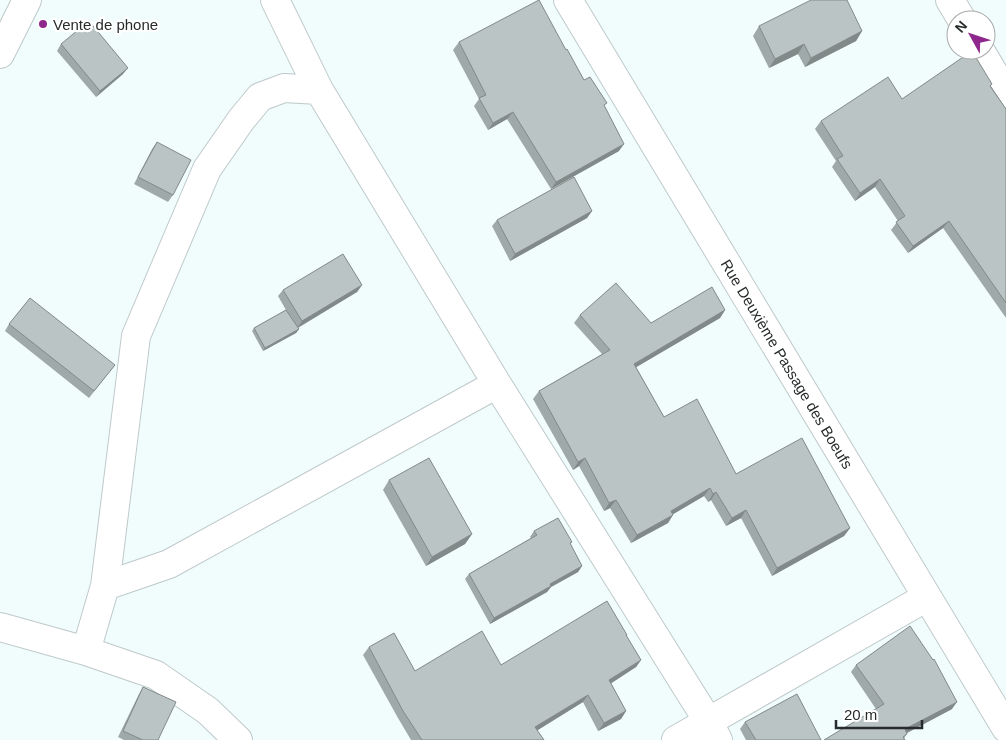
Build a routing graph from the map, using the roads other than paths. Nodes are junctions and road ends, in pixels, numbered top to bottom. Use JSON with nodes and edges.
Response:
{"nodes":[{"id":1,"x":27,"y":0,"type":"edge"},
{"id":2,"x":275,"y":0,"type":"edge"},
{"id":3,"x":568,"y":0,"type":"edge"},
{"id":4,"x":0,"y":54,"type":"edge"},
{"id":5,"x":986,"y":60,"type":"edge"},
{"id":6,"x":319,"y":90,"type":"junction"},
{"id":7,"x":1006,"y":94,"type":"edge"},
{"id":8,"x":497,"y":384,"type":"junction"},
{"id":9,"x":105,"y":586,"type":"junction"},
{"id":10,"x":927,"y":597,"type":"junction"},
{"id":11,"x":0,"y":628,"type":"edge"},
{"id":12,"x":86,"y":650,"type":"junction"},
{"id":13,"x":1006,"y":728,"type":"edge"},
{"id":14,"x":713,"y":731,"type":"edge"},
{"id":15,"x":228,"y":737,"type":"edge"},
{"id":16,"x":676,"y":740,"type":"edge"}],
"edges":[{"from":1,"to":4,"type":"street"},
{"from":2,"to":6,"type":"street"},
{"from":3,"to":10,"type":"street","name":"Rue Deuxième Passage des Boeufs"},
{"from":5,"to":7,"type":"street"},
{"from":6,"to":8,"type":"street"},
{"from":6,"to":9,"type":"street"},
{"from":8,"to":9,"type":"street"},
{"from":8,"to":14,"type":"street"},
{"from":9,"to":12,"type":"street"},
{"from":10,"to":13,"type":"street","name":"Rue Deuxième Passage des Boeufs"},
{"from":10,"to":14,"type":"street"},
{"from":11,"to":12,"type":"street"},
{"from":12,"to":15,"type":"street"},
{"from":14,"to":16,"type":"street"}]}
